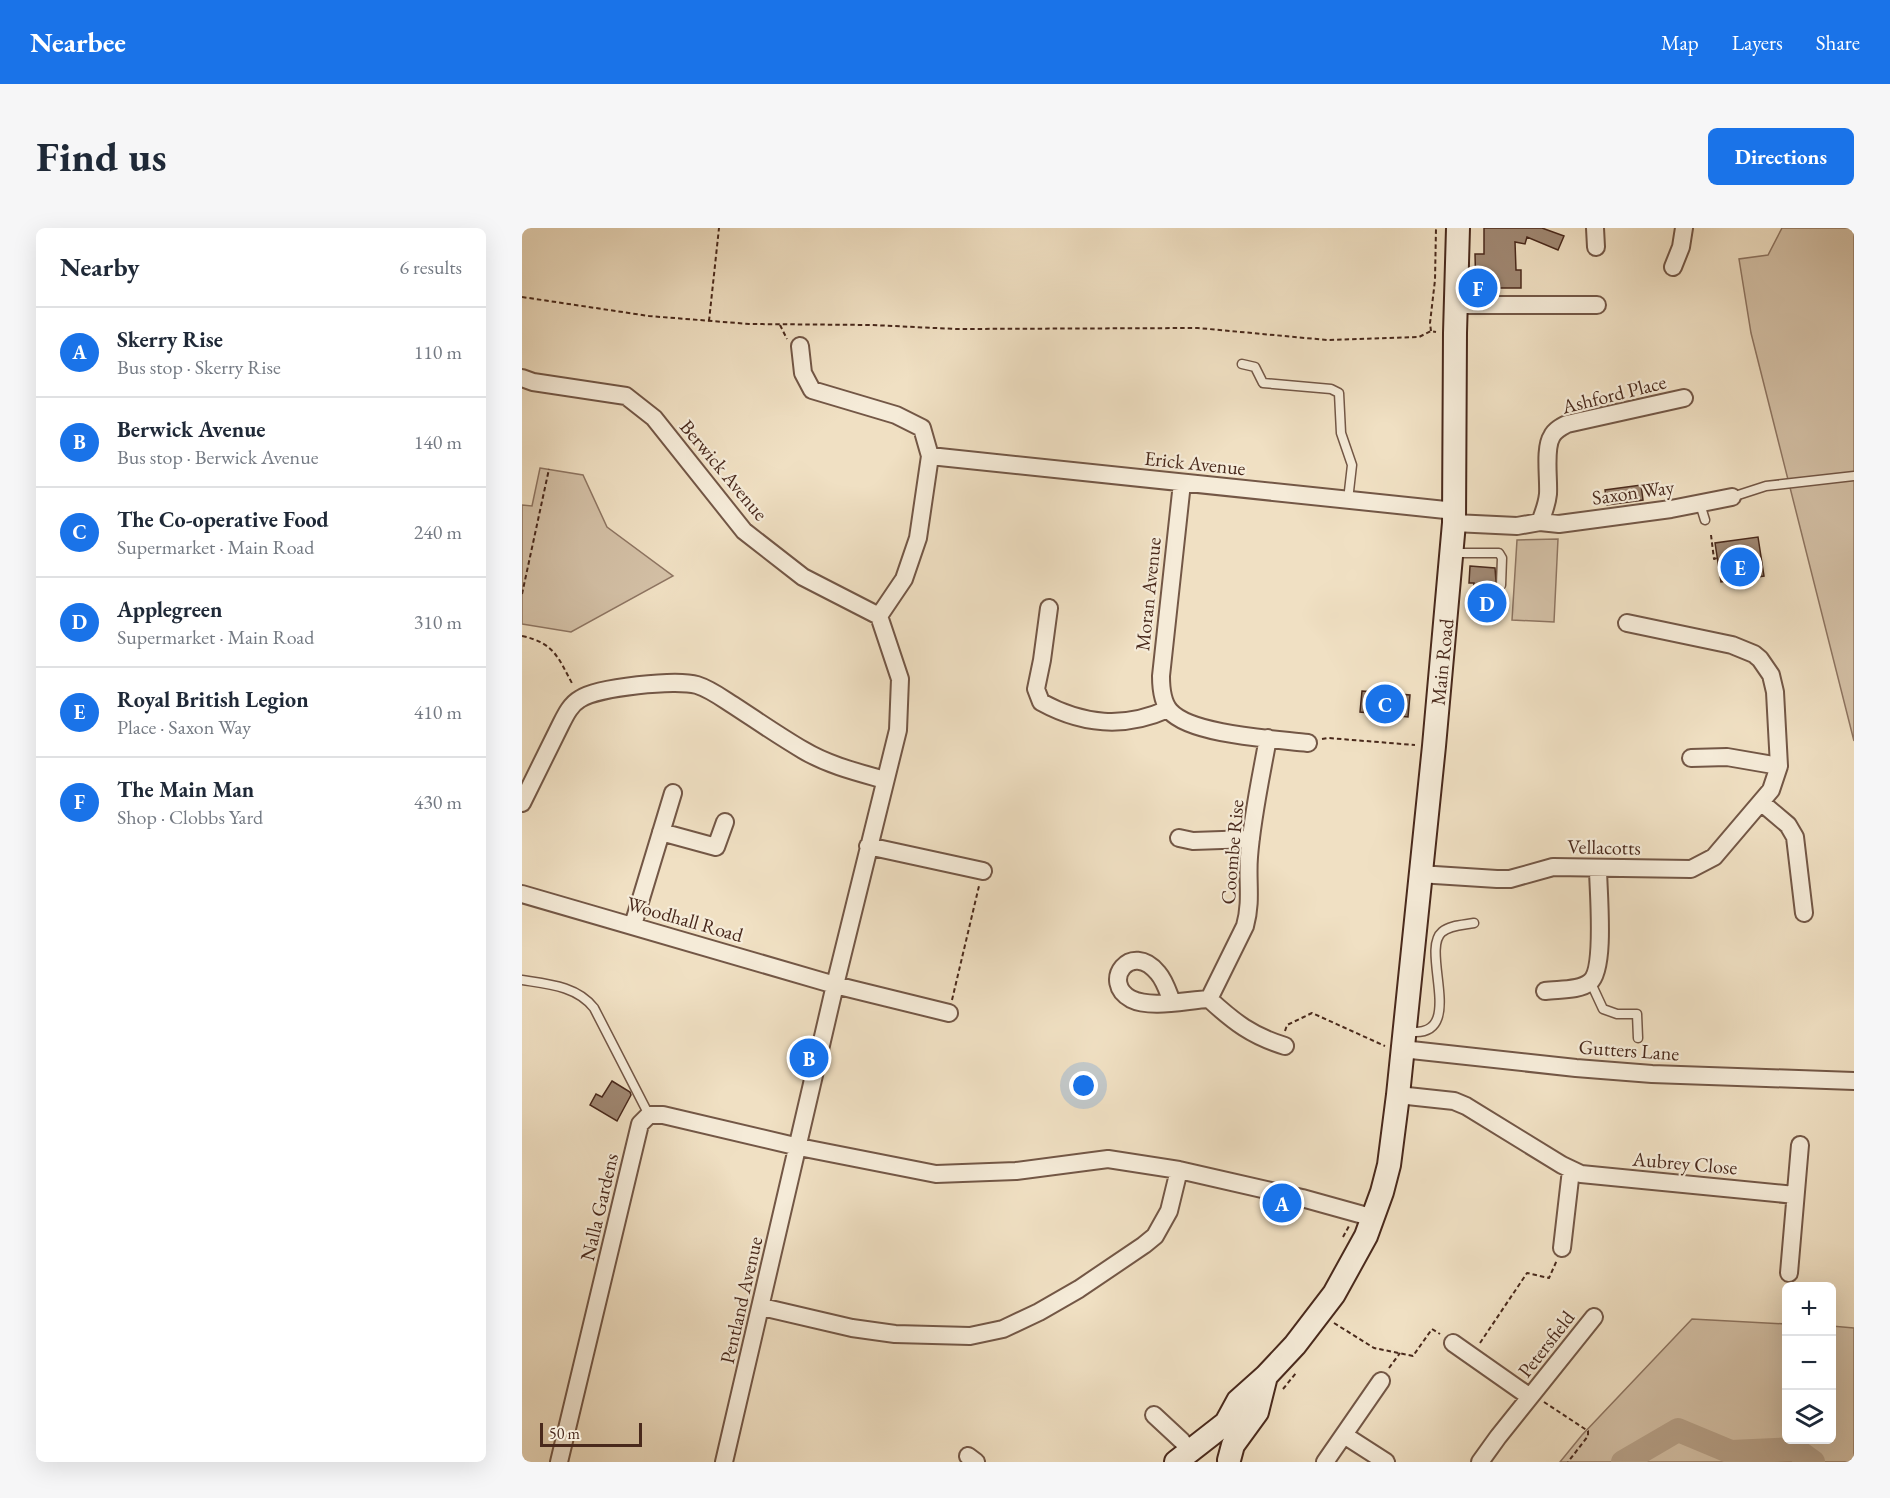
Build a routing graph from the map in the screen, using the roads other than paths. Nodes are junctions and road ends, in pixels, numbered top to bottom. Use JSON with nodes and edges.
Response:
{"nodes":[{"id":1,"x":1458,"y":228,"type":"edge"},
{"id":2,"x":1595,"y":228,"type":"edge"},
{"id":3,"x":1684,"y":228,"type":"edge"},
{"id":4,"x":1596,"y":247,"type":"dead end"},
{"id":5,"x":1673,"y":267,"type":"dead end"},
{"id":6,"x":1456,"y":305,"type":"junction"},
{"id":7,"x":1597,"y":305,"type":"dead end"},
{"id":8,"x":800,"y":346,"type":"dead end"},
{"id":9,"x":1242,"y":364,"type":"dead end"},
{"id":10,"x":522,"y":378,"type":"edge"},
{"id":11,"x":1684,"y":398,"type":"dead end"},
{"id":12,"x":930,"y":456,"type":"junction"},
{"id":13,"x":1854,"y":476,"type":"edge"},
{"id":14,"x":1182,"y":483,"type":"junction"},
{"id":15,"x":1732,"y":497,"type":"joint"},
{"id":16,"x":1348,"y":501,"type":"junction"},
{"id":17,"x":1700,"y":504,"type":"junction"},
{"id":18,"x":1454,"y":517,"type":"junction"},
{"id":19,"x":1705,"y":520,"type":"dead end"},
{"id":20,"x":1540,"y":522,"type":"junction"},
{"id":21,"x":1452,"y":553,"type":"junction"},
{"id":22,"x":1501,"y":585,"type":"dead end"},
{"id":23,"x":1049,"y":608,"type":"dead end"},
{"id":24,"x":879,"y":616,"type":"junction"},
{"id":25,"x":1627,"y":623,"type":"dead end"},
{"id":26,"x":1168,"y":709,"type":"junction"},
{"id":27,"x":1268,"y":738,"type":"junction"},
{"id":28,"x":1308,"y":743,"type":"road end"},
{"id":29,"x":1691,"y":758,"type":"dead end"},
{"id":30,"x":1779,"y":766,"type":"junction"},
{"id":31,"x":885,"y":780,"type":"junction"},
{"id":32,"x":673,"y":793,"type":"dead end"},
{"id":33,"x":522,"y":803,"type":"edge"},
{"id":34,"x":1762,"y":803,"type":"junction"},
{"id":35,"x":725,"y":822,"type":"dead end"},
{"id":36,"x":661,"y":832,"type":"junction"},
{"id":37,"x":1179,"y":838,"type":"dead end"},
{"id":38,"x":1251,"y":839,"type":"junction"},
{"id":39,"x":868,"y":846,"type":"junction"},
{"id":40,"x":1598,"y":868,"type":"junction"},
{"id":41,"x":983,"y":871,"type":"road end"},
{"id":42,"x":1419,"y":874,"type":"junction"},
{"id":43,"x":522,"y":894,"type":"edge"},
{"id":44,"x":1804,"y":913,"type":"dead end"},
{"id":45,"x":1474,"y":923,"type":"dead end"},
{"id":46,"x":633,"y":926,"type":"junction"},
{"id":47,"x":522,"y":980,"type":"edge"},
{"id":48,"x":1590,"y":981,"type":"junction"},
{"id":49,"x":835,"y":985,"type":"junction"},
{"id":50,"x":1545,"y":991,"type":"dead end"},
{"id":51,"x":1209,"y":999,"type":"junction"},
{"id":52,"x":1172,"y":1002,"type":"dead end"},
{"id":53,"x":949,"y":1013,"type":"road end"},
{"id":54,"x":1638,"y":1038,"type":"dead end"},
{"id":55,"x":1403,"y":1040,"type":"junction"},
{"id":56,"x":1282,"y":1046,"type":"road end"},
{"id":57,"x":1854,"y":1081,"type":"edge"},
{"id":58,"x":1398,"y":1095,"type":"junction"},
{"id":59,"x":649,"y":1115,"type":"junction"},
{"id":60,"x":1800,"y":1145,"type":"dead end"},
{"id":61,"x":799,"y":1147,"type":"junction"},
{"id":62,"x":1179,"y":1170,"type":"junction"},
{"id":63,"x":1570,"y":1170,"type":"junction"},
{"id":64,"x":1795,"y":1195,"type":"junction"},
{"id":65,"x":1374,"y":1218,"type":"junction"},
{"id":66,"x":1562,"y":1248,"type":"road end"},
{"id":67,"x":1789,"y":1273,"type":"dead end"},
{"id":68,"x":762,"y":1307,"type":"junction"},
{"id":69,"x":1594,"y":1317,"type":"dead end"},
{"id":70,"x":1453,"y":1343,"type":"road end"},
{"id":71,"x":1266,"y":1376,"type":"junction"},
{"id":72,"x":1381,"y":1381,"type":"road end"},
{"id":73,"x":1530,"y":1397,"type":"junction"},
{"id":74,"x":1154,"y":1415,"type":"dead end"},
{"id":75,"x":1344,"y":1435,"type":"junction"},
{"id":76,"x":1190,"y":1452,"type":"edge"},
{"id":77,"x":1230,"y":1461,"type":"edge"},
{"id":78,"x":559,"y":1462,"type":"edge"},
{"id":79,"x":724,"y":1462,"type":"edge"},
{"id":80,"x":1162,"y":1462,"type":"edge"},
{"id":81,"x":1325,"y":1462,"type":"edge"},
{"id":82,"x":1386,"y":1462,"type":"edge"},
{"id":83,"x":1480,"y":1462,"type":"edge"}],
"edges":[{"from":1,"to":6,"type":"main road","name":"Main Road"},
{"from":2,"to":4,"type":"street"},
{"from":3,"to":5,"type":"street"},
{"from":6,"to":7,"type":"street"},
{"from":6,"to":18,"type":"main road","name":"Main Road"},
{"from":8,"to":12,"type":"street"},
{"from":9,"to":16,"type":"lane"},
{"from":10,"to":24,"type":"street","name":"Berwick Avenue"},
{"from":11,"to":20,"type":"street","name":"Ashford Place"},
{"from":12,"to":14,"type":"street","name":"Erick Avenue"},
{"from":12,"to":24,"type":"street"},
{"from":13,"to":15,"type":"lane"},
{"from":14,"to":16,"type":"street","name":"Erick Avenue"},
{"from":14,"to":26,"type":"street","name":"Moran Avenue"},
{"from":15,"to":17,"type":"street","name":"Saxon Way"},
{"from":16,"to":18,"type":"street","name":"Erick Avenue"},
{"from":17,"to":19,"type":"lane"},
{"from":17,"to":20,"type":"street","name":"Saxon Way"},
{"from":18,"to":20,"type":"street"},
{"from":18,"to":21,"type":"main road","name":"Main Road"},
{"from":21,"to":22,"type":"lane"},
{"from":21,"to":42,"type":"main road","name":"Main Road"},
{"from":23,"to":26,"type":"street"},
{"from":24,"to":31,"type":"street"},
{"from":25,"to":30,"type":"street","name":"Vellacotts"},
{"from":26,"to":27,"type":"street"},
{"from":27,"to":28,"type":"street"},
{"from":27,"to":38,"type":"street","name":"Coombe Rise"},
{"from":29,"to":30,"type":"street"},
{"from":30,"to":34,"type":"street","name":"Vellacotts"},
{"from":31,"to":33,"type":"street"},
{"from":31,"to":39,"type":"street"},
{"from":32,"to":36,"type":"street"},
{"from":34,"to":40,"type":"street","name":"Vellacotts"},
{"from":34,"to":44,"type":"street"},
{"from":35,"to":36,"type":"street"},
{"from":36,"to":46,"type":"street"},
{"from":37,"to":38,"type":"street"},
{"from":38,"to":51,"type":"street","name":"Coombe Rise"},
{"from":39,"to":41,"type":"street"},
{"from":39,"to":49,"type":"street"},
{"from":40,"to":42,"type":"street","name":"Vellacotts"},
{"from":40,"to":48,"type":"street"},
{"from":42,"to":55,"type":"main road","name":"Main Road"},
{"from":43,"to":46,"type":"street","name":"Woodhall Road"},
{"from":45,"to":55,"type":"lane"},
{"from":46,"to":49,"type":"street","name":"Woodhall Road"},
{"from":47,"to":59,"type":"lane"},
{"from":48,"to":50,"type":"street"},
{"from":48,"to":54,"type":"lane"},
{"from":49,"to":53,"type":"street","name":"Woodhall Road"},
{"from":49,"to":61,"type":"street"},
{"from":51,"to":52,"type":"street"},
{"from":51,"to":56,"type":"street"},
{"from":55,"to":57,"type":"street","name":"Gutters Lane"},
{"from":55,"to":58,"type":"main road","name":"Main Road"},
{"from":58,"to":63,"type":"street","name":"Aubrey Close"},
{"from":58,"to":65,"type":"main road","name":"Main Road"},
{"from":59,"to":61,"type":"street"},
{"from":59,"to":78,"type":"street","name":"Nalla Gardens"},
{"from":60,"to":64,"type":"street"},
{"from":61,"to":62,"type":"street"},
{"from":61,"to":68,"type":"street","name":"Pentland Avenue"},
{"from":62,"to":65,"type":"street"},
{"from":62,"to":68,"type":"street"},
{"from":63,"to":64,"type":"street","name":"Aubrey Close"},
{"from":63,"to":66,"type":"street"},
{"from":64,"to":67,"type":"street"},
{"from":65,"to":71,"type":"main road","name":"Main Road"},
{"from":68,"to":79,"type":"street","name":"Pentland Avenue"},
{"from":69,"to":73,"type":"street","name":"Petersfield"},
{"from":70,"to":73,"type":"street","name":"Petersfield"},
{"from":71,"to":76,"type":"main road","name":"Main Road"},
{"from":71,"to":77,"type":"main road"},
{"from":72,"to":75,"type":"street"},
{"from":73,"to":83,"type":"street","name":"Petersfield"},
{"from":74,"to":76,"type":"street"},
{"from":75,"to":81,"type":"street"},
{"from":75,"to":82,"type":"street"},
{"from":76,"to":77,"type":"main road"},
{"from":76,"to":80,"type":"main road","name":"Main Road"}]}
